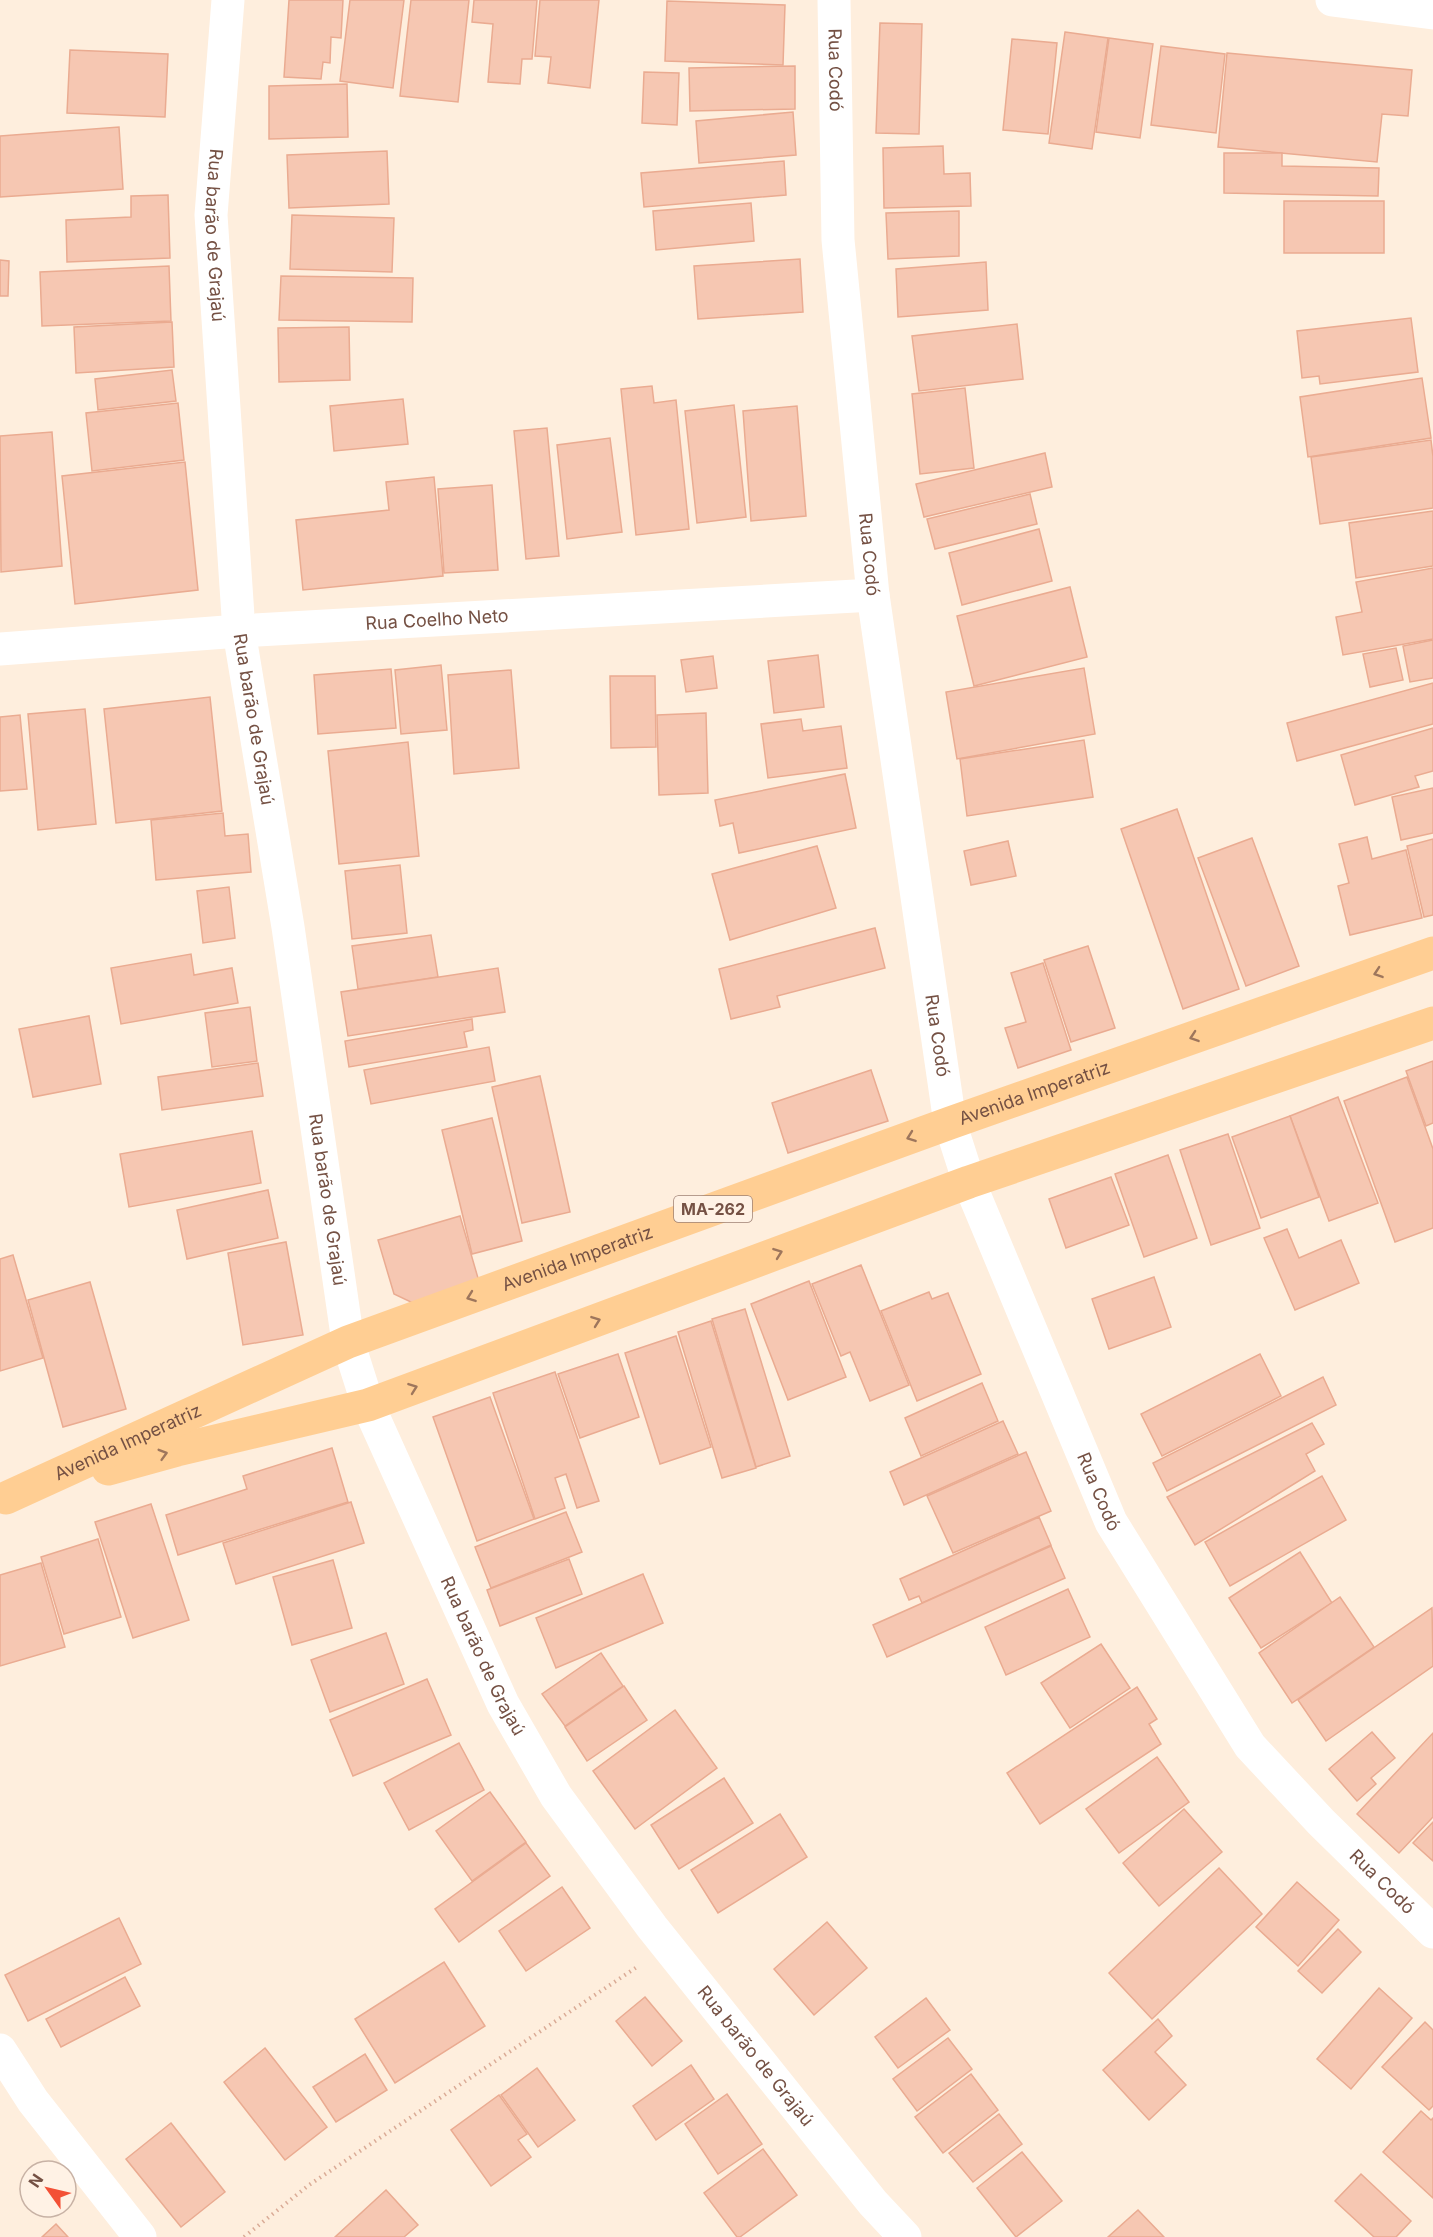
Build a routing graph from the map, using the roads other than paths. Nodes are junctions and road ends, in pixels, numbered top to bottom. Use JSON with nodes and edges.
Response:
{"nodes":[{"id":1,"x":228,"y":0,"type":"edge"},
{"id":2,"x":834,"y":0,"type":"edge"},
{"id":3,"x":1332,"y":0,"type":"edge"},
{"id":4,"x":1433,"y":13,"type":"edge"},
{"id":5,"x":873,"y":596,"type":"junction"},
{"id":6,"x":239,"y":631,"type":"junction"},
{"id":7,"x":0,"y":649,"type":"edge"},
{"id":8,"x":1433,"y":953,"type":"edge"},
{"id":9,"x":1433,"y":1023,"type":"edge"},
{"id":10,"x":950,"y":1123,"type":"junction"},
{"id":11,"x":969,"y":1182,"type":"junction"},
{"id":12,"x":348,"y":1342,"type":"junction"},
{"id":13,"x":368,"y":1405,"type":"junction"},
{"id":14,"x":3,"y":1499,"type":"edge"},
{"id":15,"x":1433,"y":1932,"type":"edge"},
{"id":16,"x":0,"y":2050,"type":"edge"},
{"id":17,"x":140,"y":2237,"type":"edge"},
{"id":18,"x":905,"y":2237,"type":"edge"}],
"edges":[{"from":1,"to":6,"type":"street","name":"Rua barão de Grajaú"},
{"from":2,"to":5,"type":"street","name":"Rua Codó"},
{"from":3,"to":4,"type":"street"},
{"from":5,"to":6,"type":"street","name":"Rua Coelho Neto"},
{"from":5,"to":10,"type":"street","name":"Rua Codó"},
{"from":6,"to":7,"type":"street","name":"Rua Coelho Neto"},
{"from":6,"to":12,"type":"street","name":"Rua barão de Grajaú"},
{"from":8,"to":10,"type":"main road","name":"Avenida Imperatriz","number":"MA-262","one_way":true},
{"from":9,"to":11,"type":"main road","name":"Avenida Imperatriz"},
{"from":10,"to":11,"type":"street","name":"Rua Codó"},
{"from":10,"to":12,"type":"main road","name":"Avenida Imperatriz","number":"MA-262","one_way":true},
{"from":13,"to":11,"type":"main road","name":"Avenida Imperatriz","one_way":true},
{"from":11,"to":15,"type":"street","name":"Rua Codó"},
{"from":12,"to":13,"type":"street","name":"Rua barão de Grajaú"},
{"from":12,"to":14,"type":"main road","name":"Avenida Imperatriz","number":"MA-262"},
{"from":14,"to":13,"type":"main road","name":"Avenida Imperatriz","one_way":true},
{"from":13,"to":18,"type":"street","name":"Rua barão de Grajaú"},
{"from":16,"to":17,"type":"street"}]}
